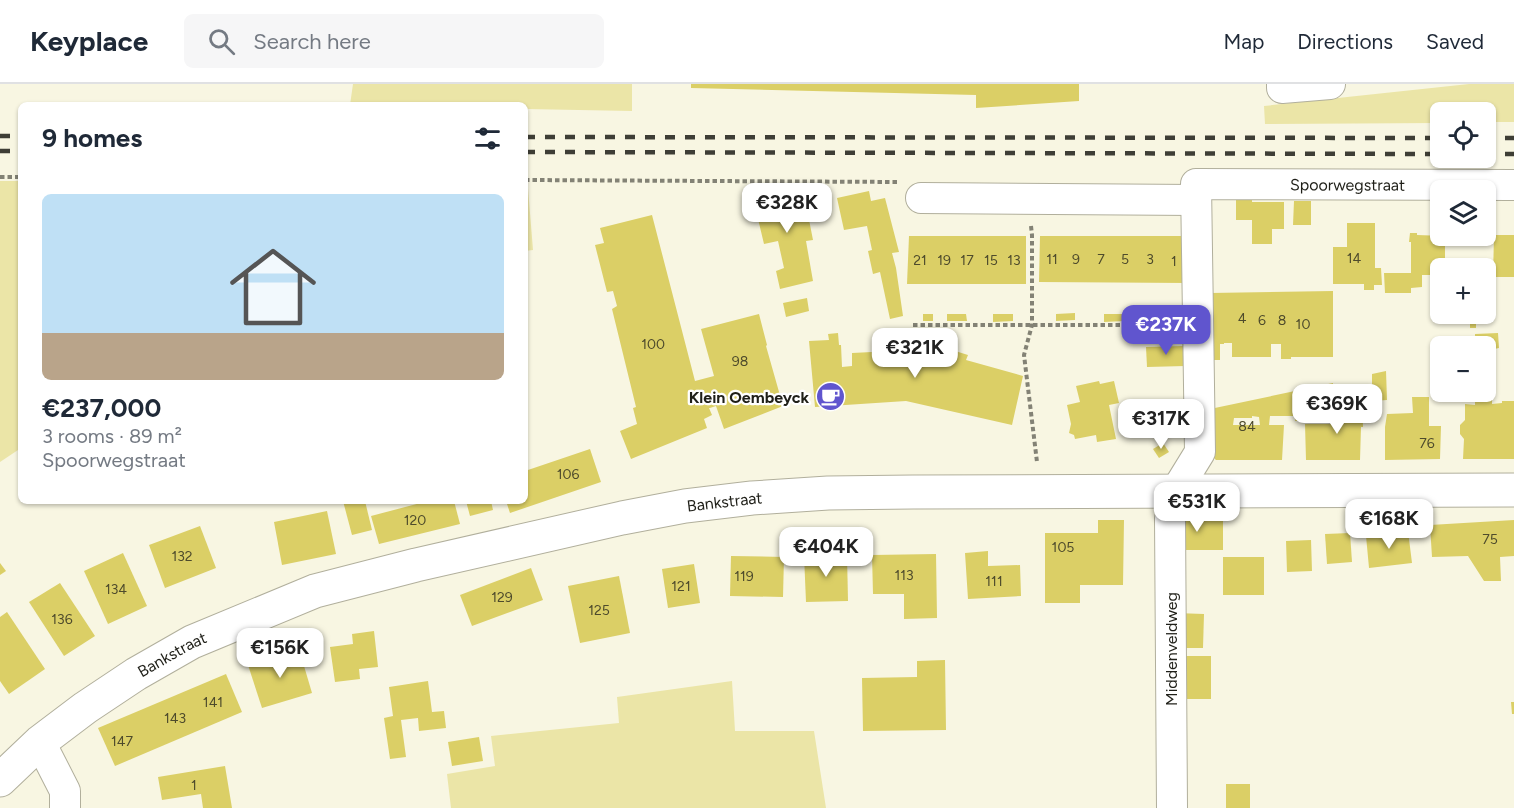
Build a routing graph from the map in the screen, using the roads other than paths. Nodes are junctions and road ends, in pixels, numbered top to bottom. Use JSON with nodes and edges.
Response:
{"nodes":[{"id":1,"x":1330,"y":84,"type":"edge"},
{"id":2,"x":1282,"y":86,"type":"edge"},
{"id":3,"x":1514,"y":185,"type":"edge"},
{"id":4,"x":913,"y":190,"type":"road end"},
{"id":5,"x":1196,"y":200,"type":"junction"},
{"id":6,"x":1514,"y":490,"type":"edge"},
{"id":7,"x":1176,"y":491,"type":"junction"},
{"id":8,"x":40,"y":742,"type":"junction"},
{"id":9,"x":0,"y":780,"type":"edge"},
{"id":10,"x":65,"y":808,"type":"edge"},
{"id":11,"x":1172,"y":808,"type":"edge"}],
"edges":[{"from":1,"to":2,"type":"street"},
{"from":3,"to":5,"type":"street","name":"Spoorwegstraat"},
{"from":4,"to":5,"type":"street"},
{"from":5,"to":7,"type":"street"},
{"from":6,"to":7,"type":"street","name":"Bankstraat"},
{"from":7,"to":8,"type":"street","name":"Bankstraat"},
{"from":7,"to":11,"type":"street","name":"Middenveldweg"},
{"from":8,"to":9,"type":"street","name":"Bankstraat"},
{"from":8,"to":10,"type":"street"}]}
